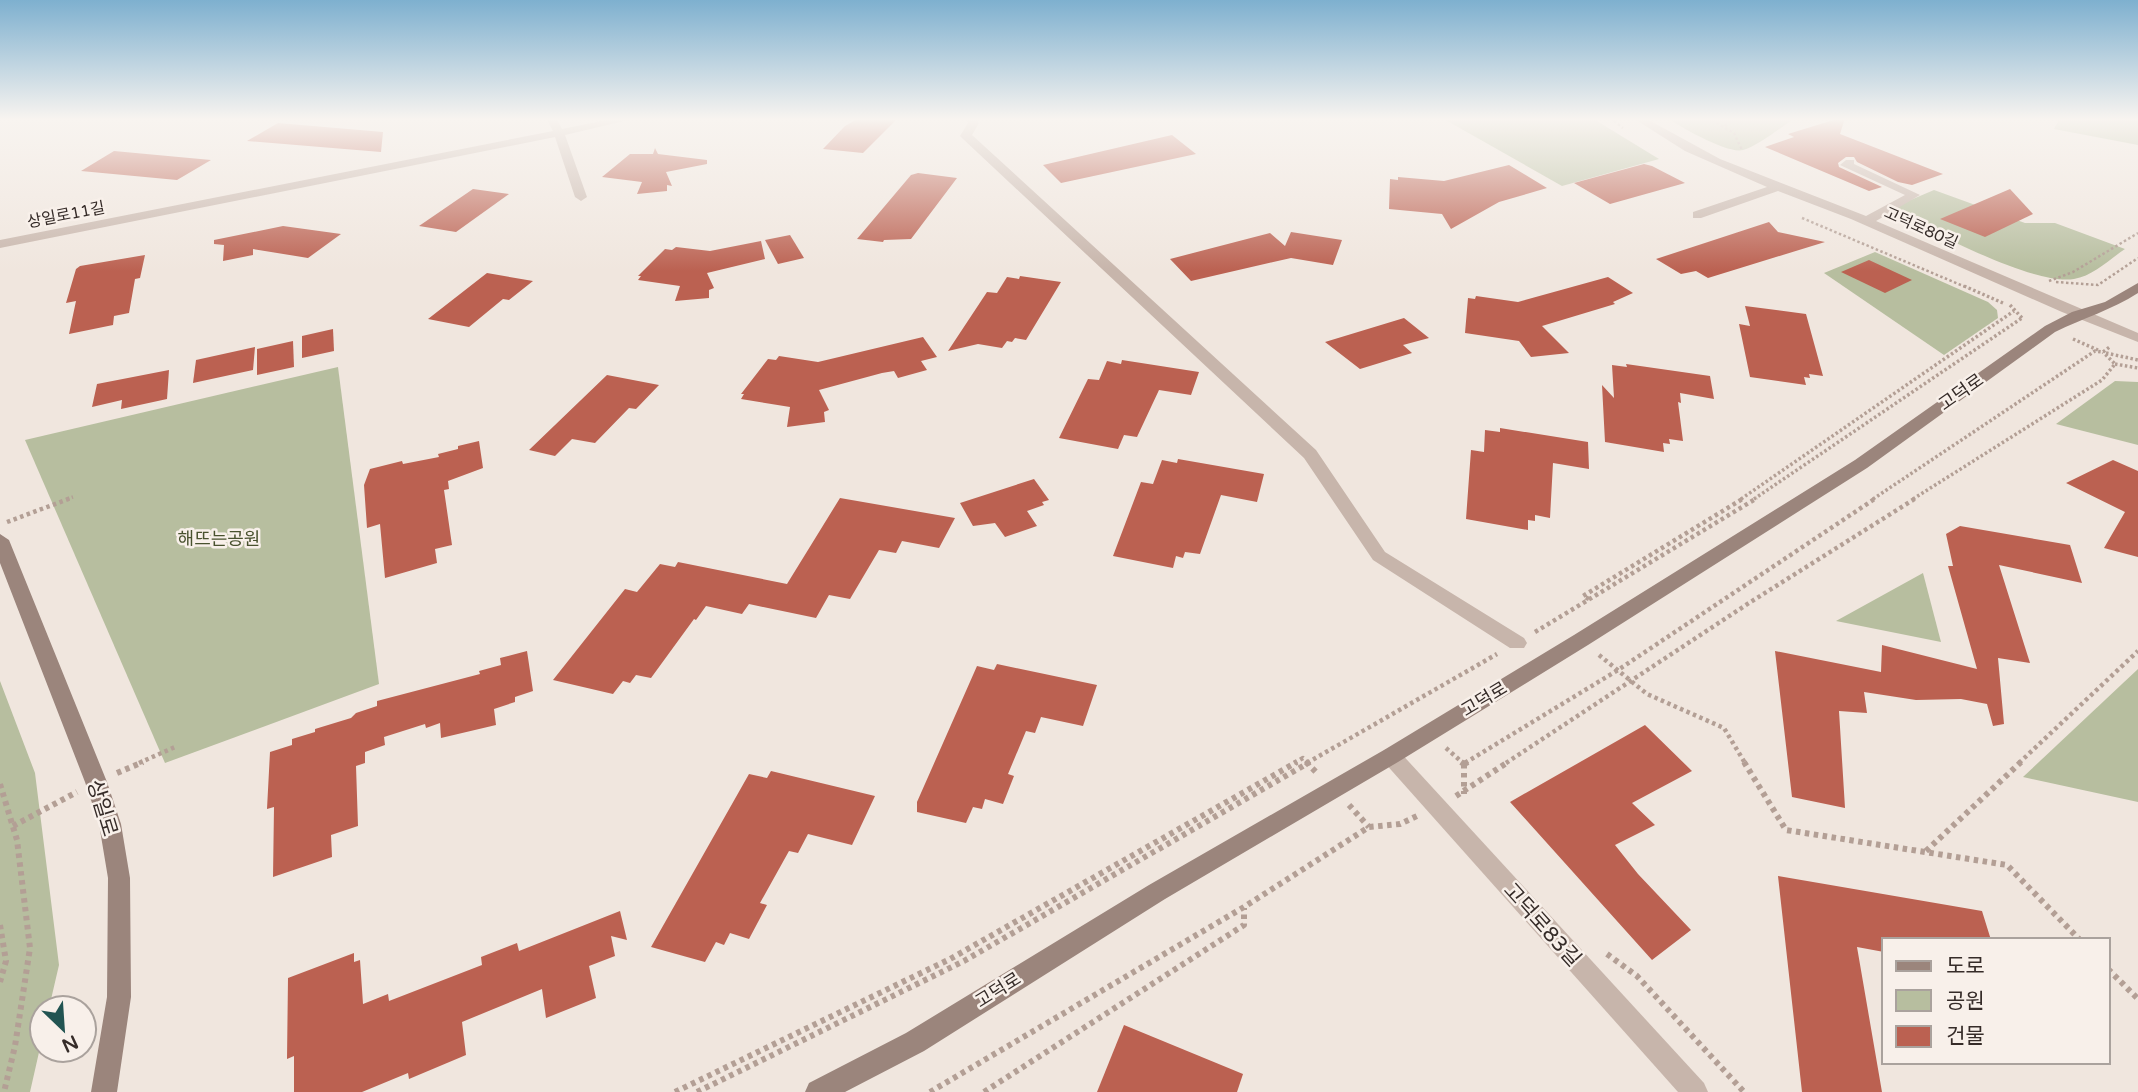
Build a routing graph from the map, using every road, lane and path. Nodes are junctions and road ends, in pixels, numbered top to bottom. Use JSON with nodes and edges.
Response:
{"nodes":[{"id":1,"x":375,"y":169,"type":"edge"},
{"id":2,"x":572,"y":169,"type":"edge"},
{"id":3,"x":1002,"y":169,"type":"edge"},
{"id":4,"x":1738,"y":169,"type":"edge"},
{"id":5,"x":1855,"y":169,"type":"edge"},
{"id":6,"x":1780,"y":186,"type":"junction"},
{"id":7,"x":582,"y":197,"type":"dead end"},
{"id":8,"x":1697,"y":215,"type":"dead end"},
{"id":9,"x":1866,"y":221,"type":"junction"},
{"id":10,"x":2138,"y":233,"type":"edge"},
{"id":11,"x":0,"y":244,"type":"edge"},
{"id":12,"x":2138,"y":258,"type":"edge"},
{"id":13,"x":2138,"y":287,"type":"edge"},
{"id":14,"x":2008,"y":303,"type":"dead end"},
{"id":15,"x":2015,"y":310,"type":"junction"},
{"id":16,"x":2077,"y":315,"type":"junction"},
{"id":17,"x":2138,"y":338,"type":"edge"},
{"id":18,"x":2103,"y":352,"type":"junction"},
{"id":19,"x":2138,"y":360,"type":"edge"},
{"id":20,"x":2115,"y":364,"type":"junction"},
{"id":21,"x":2138,"y":368,"type":"edge"},
{"id":22,"x":74,"y":497,"type":"dead end"},
{"id":23,"x":0,"y":525,"type":"edge"},
{"id":24,"x":0,"y":540,"type":"edge"},
{"id":25,"x":1589,"y":600,"type":"junction"},
{"id":26,"x":1517,"y":643,"type":"junction"},
{"id":27,"x":2138,"y":651,"type":"edge"},
{"id":28,"x":1618,"y":670,"type":"junction"},
{"id":29,"x":1630,"y":680,"type":"junction"},
{"id":30,"x":1391,"y":756,"type":"junction"},
{"id":31,"x":1309,"y":765,"type":"junction"},
{"id":32,"x":0,"y":784,"type":"edge"},
{"id":33,"x":1464,"y":792,"type":"junction"},
{"id":34,"x":1463,"y":802,"type":"dead end"},
{"id":35,"x":1400,"y":824,"type":"dead end"},
{"id":36,"x":1926,"y":852,"type":"junction"},
{"id":37,"x":1244,"y":907,"type":"junction"},
{"id":38,"x":0,"y":925,"type":"edge"},
{"id":39,"x":2078,"y":938,"type":"edge"},
{"id":40,"x":1598,"y":948,"type":"dead end"},
{"id":41,"x":2110,"y":971,"type":"edge"},
{"id":42,"x":0,"y":982,"type":"edge"},
{"id":43,"x":2138,"y":999,"type":"edge"},
{"id":44,"x":4,"y":1092,"type":"edge"},
{"id":45,"x":104,"y":1092,"type":"edge"},
{"id":46,"x":675,"y":1092,"type":"edge"},
{"id":47,"x":697,"y":1092,"type":"edge"},
{"id":48,"x":818,"y":1092,"type":"edge"},
{"id":49,"x":930,"y":1092,"type":"edge"},
{"id":50,"x":984,"y":1092,"type":"edge"},
{"id":51,"x":1695,"y":1092,"type":"edge"},
{"id":52,"x":1744,"y":1092,"type":"edge"}],
"edges":[{"from":1,"to":11,"type":"street","name":"상일로11길"},
{"from":2,"to":7,"type":"street"},
{"from":3,"to":26,"type":"street"},
{"from":4,"to":6,"type":"street","name":"고덕로80길"},
{"from":5,"to":9,"type":"street"},
{"from":6,"to":8,"type":"street"},
{"from":6,"to":9,"type":"street","name":"고덕로80길"},
{"from":9,"to":16,"type":"street","name":"고덕로80길"},
{"from":10,"to":12,"type":"path"},
{"from":13,"to":16,"type":"main road","name":"고덕로"},
{"from":14,"to":15,"type":"path"},
{"from":15,"to":25,"type":"path"},
{"from":15,"to":25,"type":"path"},
{"from":16,"to":17,"type":"street","name":"고덕로80길"},
{"from":16,"to":30,"type":"main road","name":"고덕로"},
{"from":18,"to":19,"type":"path"},
{"from":18,"to":20,"type":"path"},
{"from":18,"to":28,"type":"path"},
{"from":20,"to":21,"type":"path"},
{"from":20,"to":29,"type":"path"},
{"from":22,"to":23,"type":"path"},
{"from":24,"to":45,"type":"main road","name":"상일로"},
{"from":25,"to":26,"type":"path"},
{"from":26,"to":31,"type":"path"},
{"from":27,"to":36,"type":"path"},
{"from":28,"to":29,"type":"path"},
{"from":28,"to":33,"type":"path"},
{"from":29,"to":33,"type":"path"},
{"from":29,"to":36,"type":"path"},
{"from":30,"to":48,"type":"main road","name":"고덕로"},
{"from":30,"to":51,"type":"street","name":"고덕로83길"},
{"from":31,"to":46,"type":"path"},
{"from":31,"to":47,"type":"path"},
{"from":32,"to":44,"type":"path"},
{"from":33,"to":34,"type":"path"},
{"from":35,"to":37,"type":"path"},
{"from":36,"to":39,"type":"path"},
{"from":37,"to":49,"type":"path"},
{"from":37,"to":50,"type":"path"},
{"from":38,"to":42,"type":"path"},
{"from":40,"to":52,"type":"path"},
{"from":41,"to":43,"type":"path"}]}
